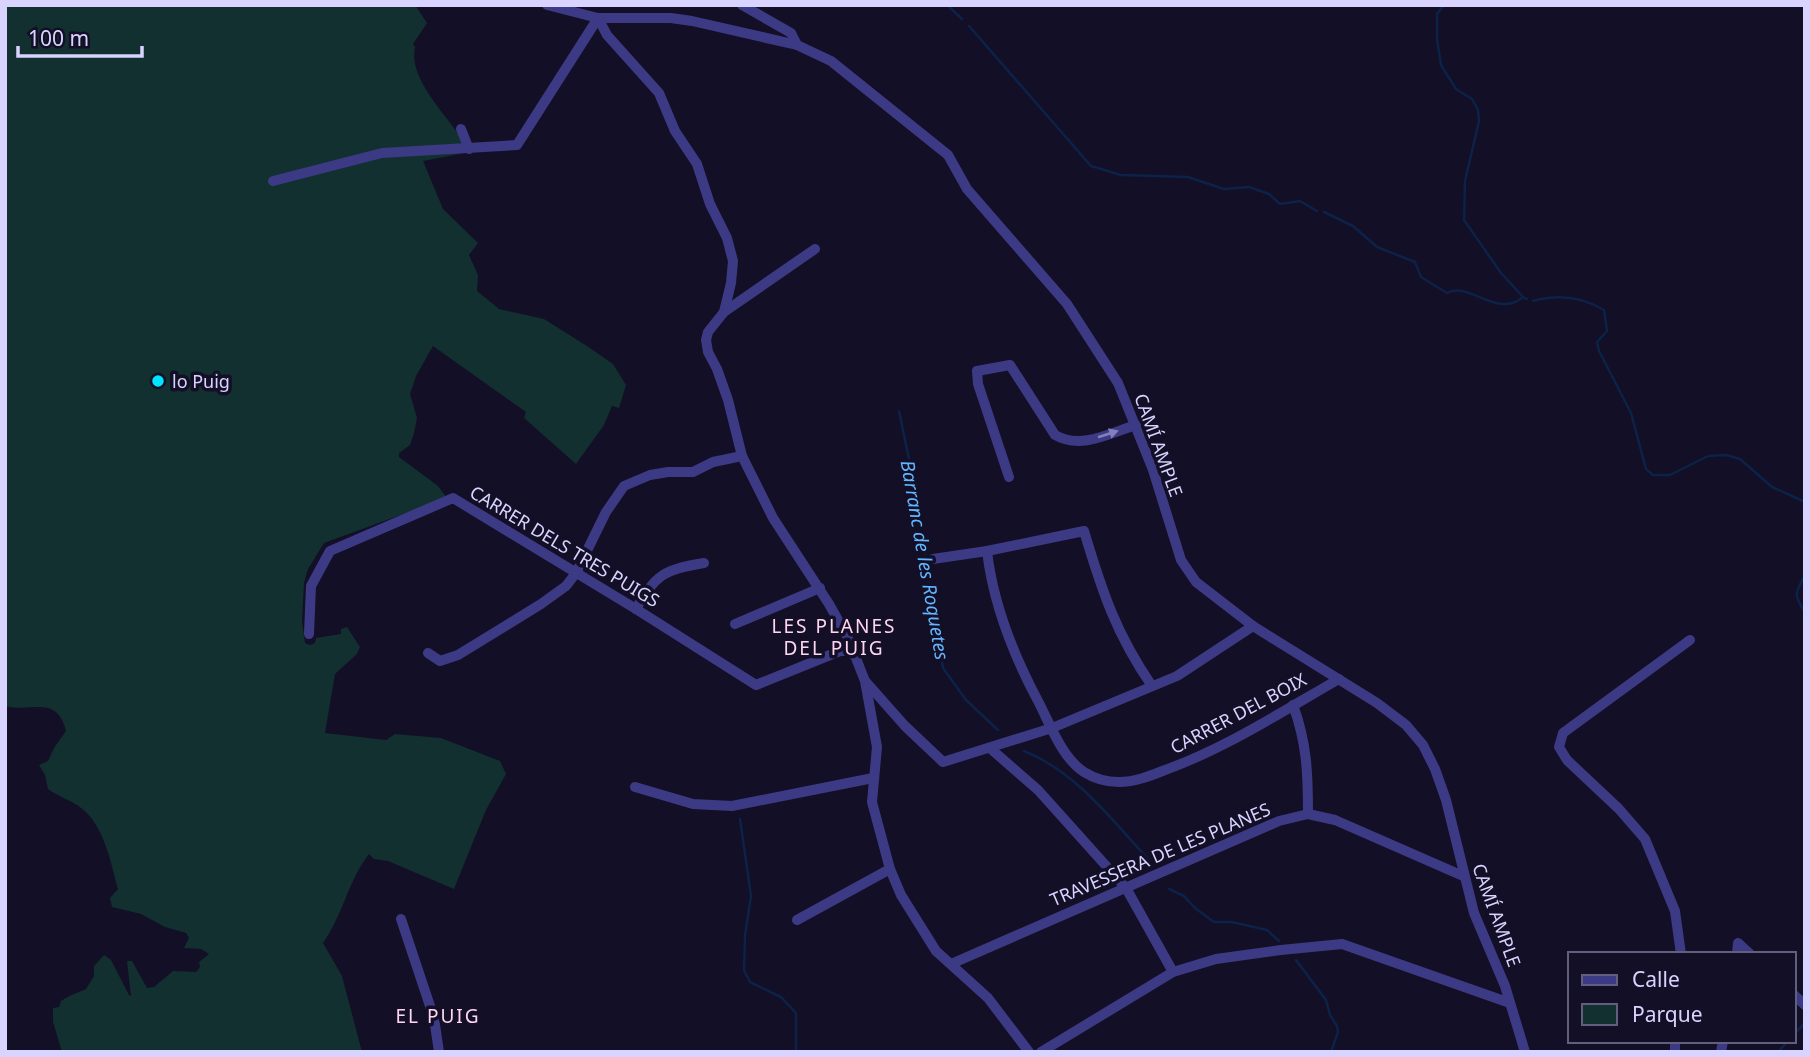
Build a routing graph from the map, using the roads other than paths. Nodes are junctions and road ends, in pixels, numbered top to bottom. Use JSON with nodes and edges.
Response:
{"nodes":[{"id":1,"x":547,"y":5,"type":"edge"},
{"id":2,"x":742,"y":5,"type":"edge"},
{"id":3,"x":598,"y":18,"type":"junction"},
{"id":4,"x":797,"y":45,"type":"junction"},
{"id":5,"x":461,"y":129,"type":"dead end"},
{"id":6,"x":469,"y":149,"type":"junction"},
{"id":7,"x":273,"y":181,"type":"dead end"},
{"id":8,"x":815,"y":248,"type":"dead end"},
{"id":9,"x":724,"y":312,"type":"junction"},
{"id":10,"x":1136,"y":425,"type":"junction"},
{"id":11,"x":742,"y":456,"type":"junction"},
{"id":12,"x":1009,"y":477,"type":"dead end"},
{"id":13,"x":988,"y":551,"type":"junction"},
{"id":14,"x":933,"y":559,"type":"dead end"},
{"id":15,"x":704,"y":563,"type":"dead end"},
{"id":16,"x":576,"y":573,"type":"junction"},
{"id":17,"x":820,"y":588,"type":"junction"},
{"id":18,"x":636,"y":609,"type":"junction"},
{"id":19,"x":735,"y":624,"type":"dead end"},
{"id":20,"x":1254,"y":626,"type":"junction"},
{"id":21,"x":309,"y":634,"type":"dead end"},
{"id":22,"x":1690,"y":640,"type":"dead end"},
{"id":23,"x":428,"y":653,"type":"dead end"},
{"id":24,"x":855,"y":656,"type":"junction"},
{"id":25,"x":1339,"y":679,"type":"junction"},
{"id":26,"x":865,"y":681,"type":"junction"},
{"id":27,"x":1152,"y":686,"type":"junction"},
{"id":28,"x":1293,"y":705,"type":"junction"},
{"id":29,"x":1052,"y":728,"type":"junction"},
{"id":30,"x":991,"y":749,"type":"junction"},
{"id":31,"x":873,"y":778,"type":"junction"},
{"id":32,"x":635,"y":787,"type":"dead end"},
{"id":33,"x":1308,"y":814,"type":"junction"},
{"id":34,"x":890,"y":869,"type":"junction"},
{"id":35,"x":1463,"y":876,"type":"junction"},
{"id":36,"x":1126,"y":888,"type":"junction"},
{"id":37,"x":401,"y":919,"type":"dead end"},
{"id":38,"x":797,"y":920,"type":"dead end"},
{"id":39,"x":1681,"y":952,"type":"edge"},
{"id":40,"x":1737,"y":952,"type":"edge"},
{"id":41,"x":1748,"y":952,"type":"edge"},
{"id":42,"x":951,"y":964,"type":"junction"},
{"id":43,"x":1173,"y":972,"type":"junction"},
{"id":44,"x":1507,"y":1002,"type":"dead end"},
{"id":45,"x":439,"y":1052,"type":"edge"},
{"id":46,"x":1029,"y":1052,"type":"edge"},
{"id":47,"x":1041,"y":1052,"type":"edge"},
{"id":48,"x":1525,"y":1052,"type":"edge"}],
"edges":[{"from":1,"to":3,"type":"street","name":"CAMÍ AMPLE"},
{"from":2,"to":4,"type":"street"},
{"from":3,"to":4,"type":"street","name":"CAMÍ AMPLE"},
{"from":3,"to":6,"type":"street"},
{"from":3,"to":9,"type":"street"},
{"from":4,"to":10,"type":"street","name":"CAMÍ AMPLE"},
{"from":5,"to":6,"type":"street"},
{"from":6,"to":7,"type":"street"},
{"from":8,"to":9,"type":"street"},
{"from":9,"to":11,"type":"street"},
{"from":12,"to":10,"type":"street","one_way":true},
{"from":10,"to":20,"type":"street","name":"CAMÍ AMPLE"},
{"from":11,"to":16,"type":"street"},
{"from":11,"to":17,"type":"street"},
{"from":13,"to":14,"type":"street"},
{"from":13,"to":27,"type":"street"},
{"from":13,"to":29,"type":"street","name":"CARRER DEL BOIX"},
{"from":15,"to":18,"type":"street"},
{"from":16,"to":18,"type":"street","name":"CARRER DELS TRES PUIGS"},
{"from":16,"to":21,"type":"street","name":"CARRER DELS TRES PUIGS"},
{"from":16,"to":23,"type":"street"},
{"from":17,"to":19,"type":"street"},
{"from":17,"to":24,"type":"street"},
{"from":18,"to":24,"type":"street","name":"CARRER DELS TRES PUIGS"},
{"from":20,"to":25,"type":"street","name":"CAMÍ AMPLE"},
{"from":20,"to":27,"type":"street"},
{"from":22,"to":39,"type":"street"},
{"from":24,"to":26,"type":"street"},
{"from":25,"to":28,"type":"street","name":"CARRER DEL BOIX"},
{"from":25,"to":35,"type":"street","name":"CAMÍ AMPLE"},
{"from":26,"to":30,"type":"street"},
{"from":26,"to":31,"type":"street"},
{"from":27,"to":29,"type":"street"},
{"from":28,"to":29,"type":"street","name":"CARRER DEL BOIX"},
{"from":28,"to":33,"type":"street"},
{"from":29,"to":30,"type":"street"},
{"from":30,"to":36,"type":"street"},
{"from":31,"to":32,"type":"street"},
{"from":31,"to":34,"type":"street"},
{"from":33,"to":35,"type":"street","name":"TRAVESSERA DE LES PLANES"},
{"from":33,"to":36,"type":"street","name":"TRAVESSERA DE LES PLANES"},
{"from":34,"to":38,"type":"street"},
{"from":34,"to":42,"type":"street"},
{"from":35,"to":48,"type":"street","name":"CAMÍ AMPLE"},
{"from":36,"to":42,"type":"street","name":"TRAVESSERA DE LES PLANES"},
{"from":36,"to":43,"type":"street"},
{"from":37,"to":45,"type":"street"},
{"from":40,"to":41,"type":"street"},
{"from":42,"to":46,"type":"street"},
{"from":43,"to":44,"type":"street"},
{"from":43,"to":47,"type":"street"}]}
